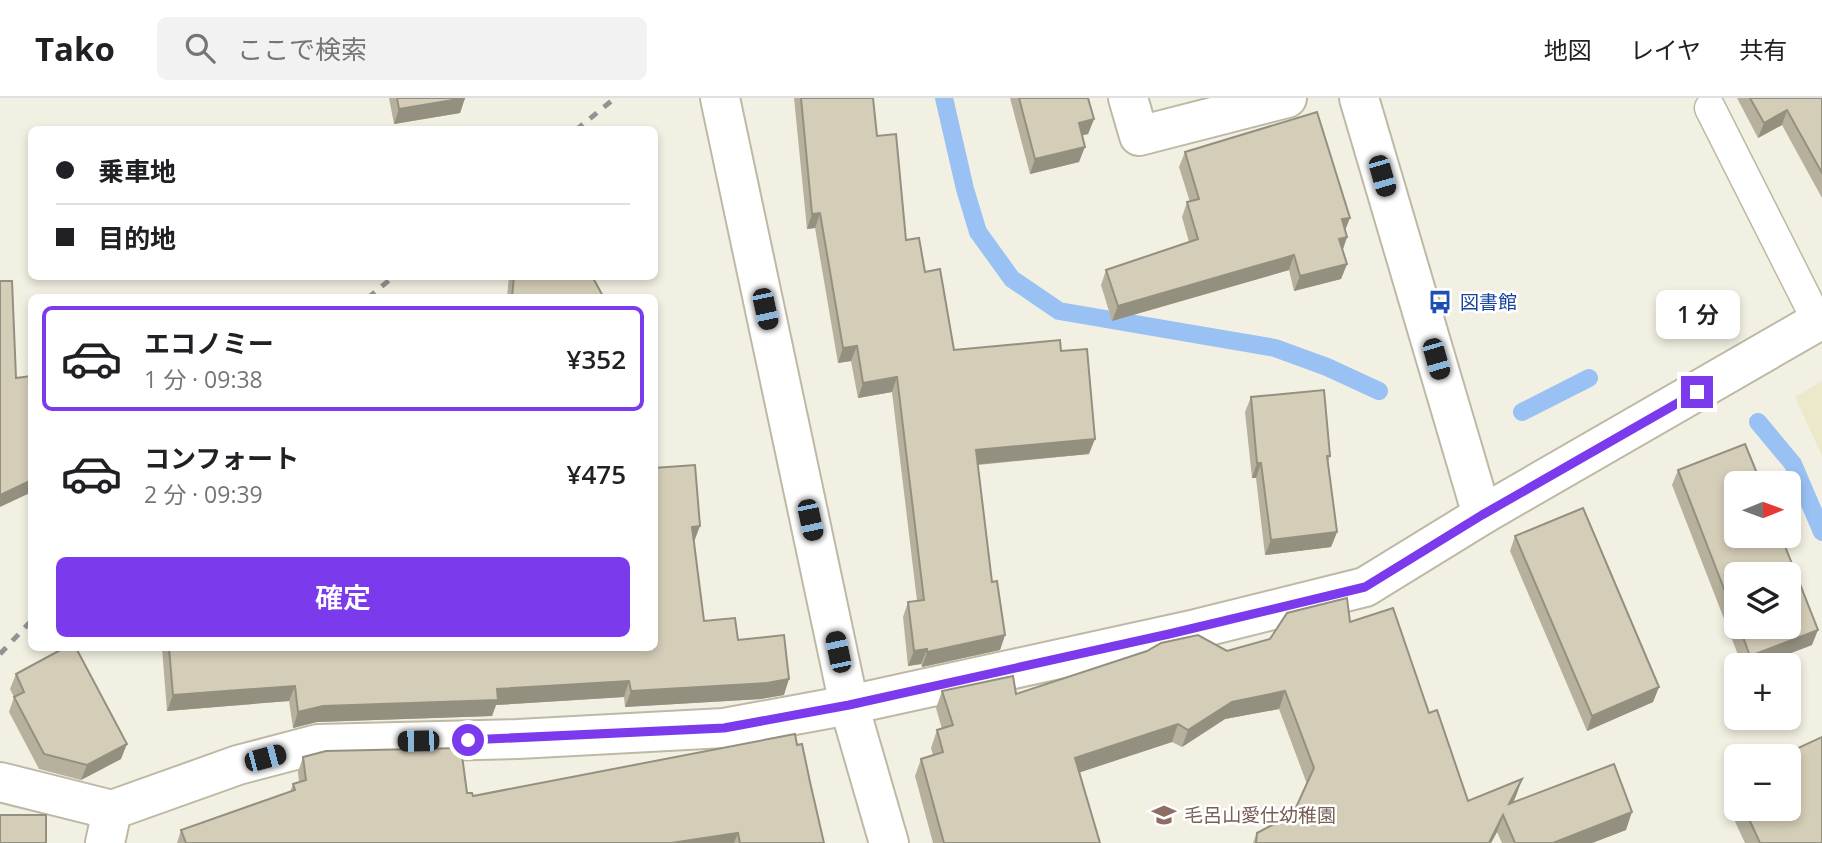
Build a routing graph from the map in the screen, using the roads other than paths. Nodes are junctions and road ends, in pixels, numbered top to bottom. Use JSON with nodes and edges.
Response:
{"nodes":[{"id":1,"x":720,"y":98,"type":"edge"},
{"id":2,"x":1128,"y":98,"type":"edge"},
{"id":3,"x":1284,"y":98,"type":"edge"},
{"id":4,"x":1359,"y":98,"type":"edge"},
{"id":5,"x":1710,"y":108,"type":"dead end"},
{"id":6,"x":1820,"y":321,"type":"edge"},
{"id":7,"x":1482,"y":515,"type":"junction"},
{"id":8,"x":849,"y":705,"type":"junction"},
{"id":9,"x":0,"y":782,"type":"edge"},
{"id":10,"x":108,"y":827,"type":"edge"},
{"id":11,"x":889,"y":843,"type":"edge"}],
"edges":[{"from":1,"to":8,"type":"street"},
{"from":2,"to":3,"type":"street"},
{"from":4,"to":7,"type":"street"},
{"from":5,"to":6,"type":"lane"},
{"from":6,"to":7,"type":"street"},
{"from":7,"to":8,"type":"street"},
{"from":8,"to":10,"type":"street"},
{"from":8,"to":11,"type":"street"},
{"from":9,"to":10,"type":"street"}]}
